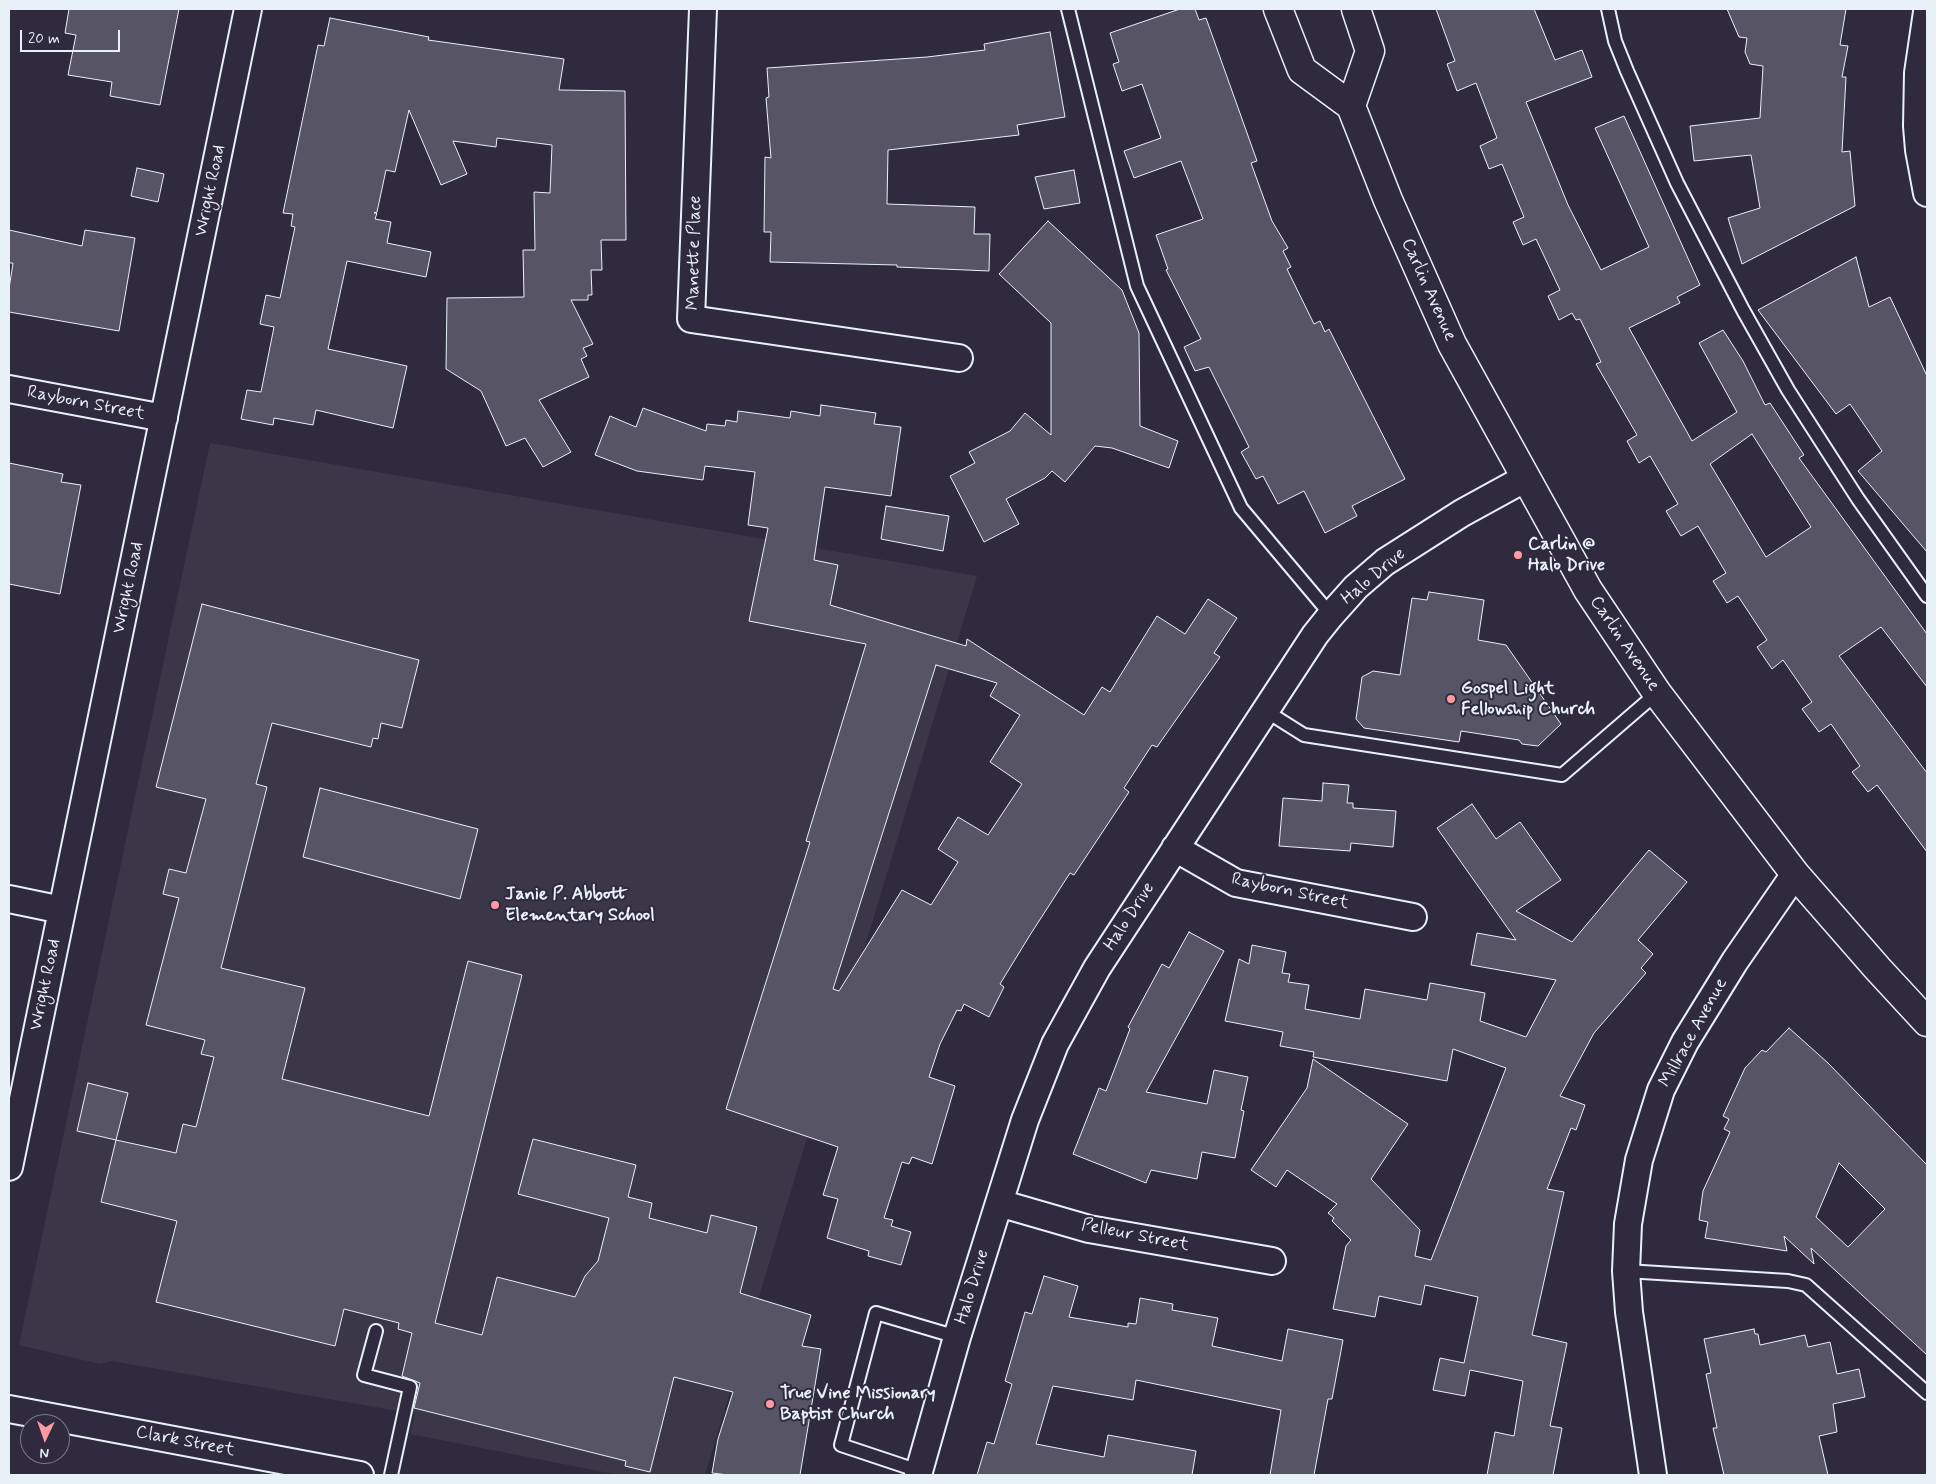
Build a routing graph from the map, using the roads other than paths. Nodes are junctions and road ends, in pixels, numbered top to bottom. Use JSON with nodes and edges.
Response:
{"nodes":[{"id":1,"x":248,"y":9,"type":"edge"},
{"id":2,"x":704,"y":9,"type":"edge"},
{"id":3,"x":1068,"y":9,"type":"edge"},
{"id":4,"x":1278,"y":9,"type":"edge"},
{"id":5,"x":1356,"y":9,"type":"edge"},
{"id":6,"x":1608,"y":9,"type":"edge"},
{"id":7,"x":1927,"y":12,"type":"edge"},
{"id":8,"x":1351,"y":106,"type":"junction"},
{"id":9,"x":1927,"y":193,"type":"edge"},
{"id":10,"x":959,"y":358,"type":"dead end"},
{"id":11,"x":9,"y":389,"type":"edge"},
{"id":12,"x":164,"y":418,"type":"junction"},
{"id":13,"x":1524,"y":479,"type":"junction"},
{"id":14,"x":1927,"y":596,"type":"edge"},
{"id":15,"x":1330,"y":615,"type":"junction"},
{"id":16,"x":1657,"y":694,"type":"junction"},
{"id":17,"x":1266,"y":711,"type":"junction"},
{"id":18,"x":1175,"y":848,"type":"junction"},
{"id":19,"x":1795,"y":874,"type":"junction"},
{"id":20,"x":9,"y":899,"type":"edge"},
{"id":21,"x":62,"y":910,"type":"junction"},
{"id":22,"x":1413,"y":917,"type":"dead end"},
{"id":23,"x":1927,"y":1022,"type":"edge"},
{"id":24,"x":9,"y":1167,"type":"edge"},
{"id":25,"x":999,"y":1202,"type":"junction"},
{"id":26,"x":1272,"y":1260,"type":"dead end"},
{"id":27,"x":1626,"y":1271,"type":"junction"},
{"id":28,"x":376,"y":1331,"type":"dead end"},
{"id":29,"x":958,"y":1338,"type":"junction"},
{"id":30,"x":1927,"y":1393,"type":"edge"},
{"id":31,"x":9,"y":1409,"type":"edge"},
{"id":32,"x":919,"y":1473,"type":"edge"},
{"id":33,"x":360,"y":1475,"type":"edge"},
{"id":34,"x":391,"y":1475,"type":"edge"},
{"id":35,"x":1653,"y":1475,"type":"edge"}],
"edges":[{"from":1,"to":12,"type":"street","name":"Wright Road"},
{"from":2,"to":10,"type":"street","name":"Manette Place"},
{"from":3,"to":15,"type":"lane"},
{"from":4,"to":8,"type":"street"},
{"from":5,"to":8,"type":"street"},
{"from":6,"to":14,"type":"lane"},
{"from":7,"to":9,"type":"street"},
{"from":8,"to":13,"type":"street","name":"Carlin Avenue"},
{"from":11,"to":12,"type":"street","name":"Rayborn Street"},
{"from":12,"to":21,"type":"street","name":"Wright Road"},
{"from":13,"to":15,"type":"street","name":"Halo Drive"},
{"from":13,"to":16,"type":"street","name":"Carlin Avenue"},
{"from":15,"to":17,"type":"street","name":"Halo Drive"},
{"from":16,"to":17,"type":"lane"},
{"from":16,"to":19,"type":"street","name":"Carlin Avenue"},
{"from":17,"to":18,"type":"street","name":"Halo Drive"},
{"from":18,"to":22,"type":"street","name":"Rayborn Street"},
{"from":18,"to":25,"type":"street","name":"Halo Drive"},
{"from":19,"to":23,"type":"street","name":"Carlin Avenue"},
{"from":19,"to":27,"type":"street","name":"Millrace Avenue"},
{"from":20,"to":21,"type":"street"},
{"from":21,"to":24,"type":"street","name":"Wright Road"},
{"from":25,"to":26,"type":"street","name":"Pelleur Street"},
{"from":25,"to":29,"type":"street","name":"Halo Drive"},
{"from":27,"to":30,"type":"lane"},
{"from":27,"to":35,"type":"street","name":"Millrace Avenue"},
{"from":28,"to":34,"type":"lane"},
{"from":29,"to":32,"type":"street","name":"Halo Drive"},
{"from":29,"to":32,"type":"lane"},
{"from":31,"to":33,"type":"street","name":"Clark Street"}]}
